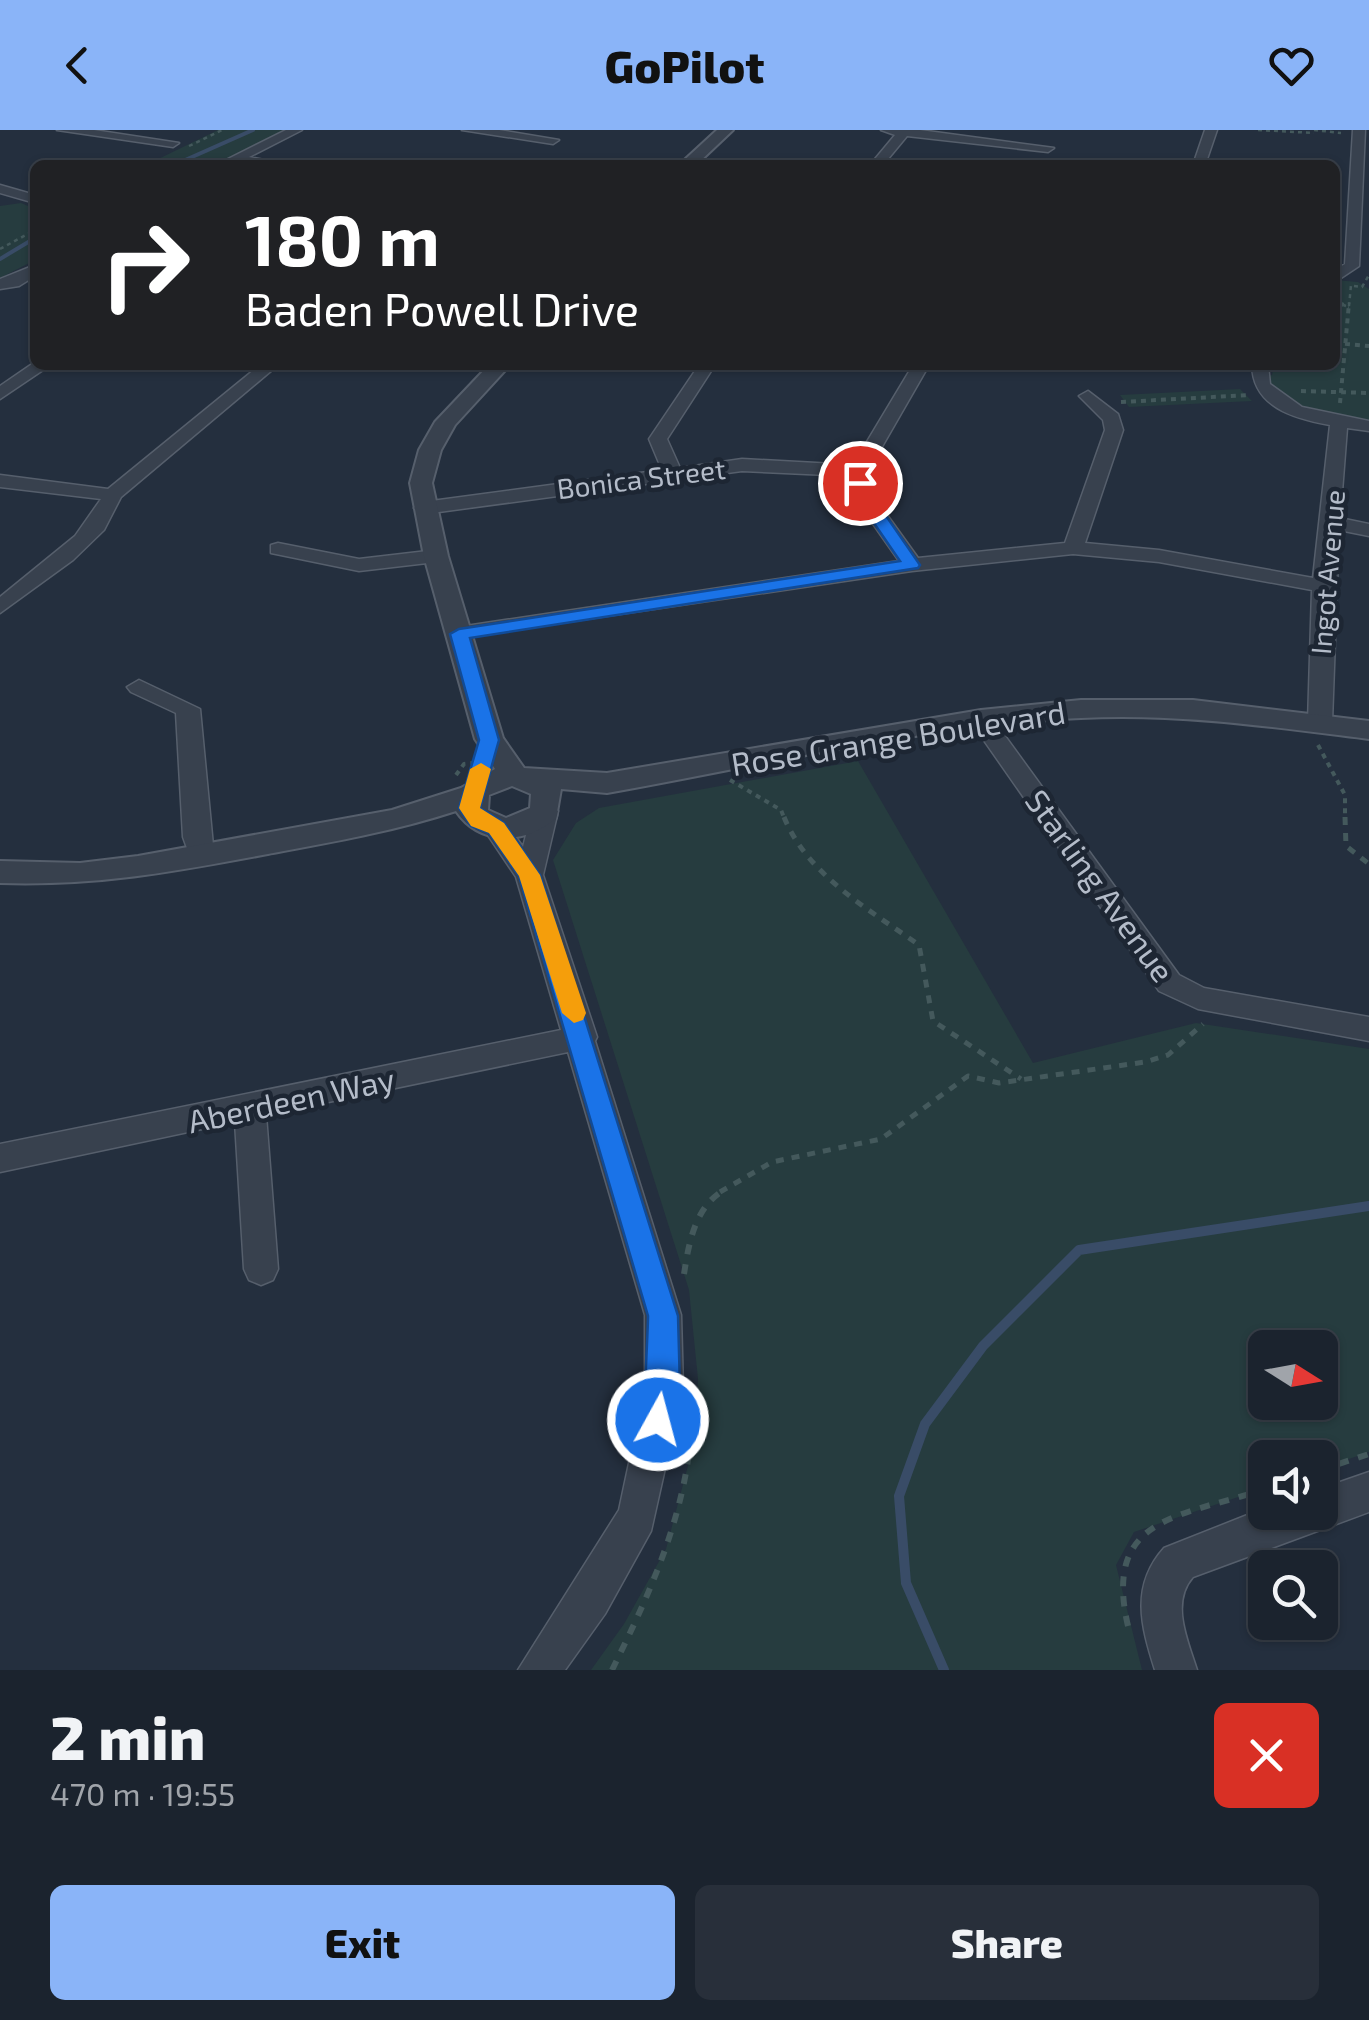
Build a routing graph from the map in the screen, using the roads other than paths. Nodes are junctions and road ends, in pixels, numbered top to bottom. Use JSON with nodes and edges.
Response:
{"nodes":[{"id":1,"x":62,"y":130,"type":"edge"},
{"id":2,"x":296,"y":130,"type":"edge"},
{"id":3,"x":468,"y":130,"type":"edge"},
{"id":4,"x":887,"y":130,"type":"edge"},
{"id":5,"x":1058,"y":130,"type":"edge"},
{"id":6,"x":1210,"y":130,"type":"edge"},
{"id":7,"x":1359,"y":130,"type":"edge"},
{"id":8,"x":904,"y":132,"type":"edge"},
{"id":9,"x":723,"y":133,"type":"edge"},
{"id":10,"x":553,"y":140,"type":"dead end"},
{"id":11,"x":173,"y":143,"type":"dead end"},
{"id":12,"x":1048,"y":148,"type":"junction"},
{"id":13,"x":232,"y":160,"type":"edge"},
{"id":14,"x":700,"y":160,"type":"edge"},
{"id":15,"x":880,"y":160,"type":"edge"},
{"id":16,"x":1041,"y":160,"type":"edge"},
{"id":17,"x":1201,"y":160,"type":"edge"},
{"id":18,"x":1340,"y":180,"type":"edge"},
{"id":19,"x":1357,"y":182,"type":"junction"},
{"id":20,"x":0,"y":189,"type":"edge"},
{"id":21,"x":30,"y":198,"type":"edge"},
{"id":22,"x":1362,"y":224,"type":"edge"},
{"id":23,"x":30,"y":272,"type":"edge"},
{"id":24,"x":1352,"y":278,"type":"edge"},
{"id":25,"x":7,"y":284,"type":"edge"},
{"id":26,"x":33,"y":370,"type":"edge"},
{"id":27,"x":264,"y":370,"type":"edge"},
{"id":28,"x":495,"y":370,"type":"edge"},
{"id":29,"x":704,"y":370,"type":"edge"},
{"id":30,"x":918,"y":370,"type":"edge"},
{"id":31,"x":1260,"y":370,"type":"edge"},
{"id":32,"x":0,"y":394,"type":"edge"},
{"id":33,"x":1093,"y":400,"type":"road end"},
{"id":34,"x":1339,"y":422,"type":"junction"},
{"id":35,"x":1369,"y":426,"type":"edge"},
{"id":36,"x":860,"y":471,"type":"junction"},
{"id":37,"x":674,"y":473,"type":"junction"},
{"id":38,"x":0,"y":481,"type":"edge"},
{"id":39,"x":112,"y":495,"type":"junction"},
{"id":40,"x":424,"y":508,"type":"junction"},
{"id":41,"x":1330,"y":522,"type":"junction"},
{"id":42,"x":1369,"y":530,"type":"edge"},
{"id":43,"x":1073,"y":548,"type":"junction"},
{"id":44,"x":278,"y":549,"type":"dead end"},
{"id":45,"x":436,"y":556,"type":"junction"},
{"id":46,"x":912,"y":565,"type":"junction"},
{"id":47,"x":1323,"y":586,"type":"junction"},
{"id":48,"x":0,"y":607,"type":"edge"},
{"id":49,"x":459,"y":634,"type":"junction"},
{"id":50,"x":138,"y":687,"type":"dead end"},
{"id":51,"x":981,"y":719,"type":"junction"},
{"id":52,"x":1317,"y":730,"type":"junction"},
{"id":53,"x":1369,"y":730,"type":"edge"},
{"id":54,"x":489,"y":740,"type":"junction"},
{"id":55,"x":520,"y":776,"type":"junction"},
{"id":56,"x":607,"y":783,"type":"junction"},
{"id":57,"x":473,"y":793,"type":"junction"},
{"id":58,"x":546,"y":810,"type":"junction"},
{"id":59,"x":396,"y":820,"type":"junction"},
{"id":60,"x":491,"y":826,"type":"junction"},
{"id":61,"x":201,"y":856,"type":"junction"},
{"id":62,"x":529,"y":875,"type":"junction"},
{"id":63,"x":2,"y":876,"type":"edge"},
{"id":64,"x":1369,"y":1029,"type":"edge"},
{"id":65,"x":582,"y":1036,"type":"junction"},
{"id":66,"x":250,"y":1109,"type":"junction"},
{"id":67,"x":0,"y":1158,"type":"edge"},
{"id":68,"x":260,"y":1269,"type":"dead end"},
{"id":69,"x":1369,"y":1492,"type":"edge"},
{"id":70,"x":1338,"y":1503,"type":"edge"},
{"id":71,"x":1260,"y":1530,"type":"edge"},
{"id":72,"x":539,"y":1670,"type":"edge"},
{"id":73,"x":1176,"y":1670,"type":"edge"}],
"edges":[{"from":1,"to":11,"type":"street"},
{"from":2,"to":13,"type":"street"},
{"from":3,"to":10,"type":"street"},
{"from":4,"to":8,"type":"street"},
{"from":5,"to":12,"type":"street"},
{"from":6,"to":17,"type":"street"},
{"from":7,"to":19,"type":"street"},
{"from":8,"to":12,"type":"street"},
{"from":8,"to":15,"type":"street"},
{"from":9,"to":14,"type":"street"},
{"from":12,"to":16,"type":"street"},
{"from":18,"to":19,"type":"street"},
{"from":19,"to":22,"type":"street"},
{"from":20,"to":21,"type":"street"},
{"from":22,"to":24,"type":"street"},
{"from":23,"to":25,"type":"street"},
{"from":26,"to":32,"type":"street"},
{"from":27,"to":39,"type":"street"},
{"from":28,"to":40,"type":"street"},
{"from":29,"to":37,"type":"street"},
{"from":30,"to":36,"type":"street"},
{"from":31,"to":34,"type":"street"},
{"from":33,"to":43,"type":"street"},
{"from":34,"to":35,"type":"street"},
{"from":34,"to":41,"type":"street","name":"Ingot Avenue"},
{"from":36,"to":37,"type":"street","name":"Bonica Street"},
{"from":36,"to":46,"type":"street"},
{"from":37,"to":40,"type":"street","name":"Bonica Street"},
{"from":38,"to":39,"type":"street"},
{"from":39,"to":48,"type":"street"},
{"from":40,"to":45,"type":"street"},
{"from":41,"to":42,"type":"street"},
{"from":41,"to":47,"type":"street","name":"Ingot Avenue"},
{"from":43,"to":46,"type":"street"},
{"from":43,"to":47,"type":"street"},
{"from":44,"to":45,"type":"street"},
{"from":45,"to":49,"type":"street"},
{"from":46,"to":49,"type":"street"},
{"from":47,"to":52,"type":"street","name":"Ingot Avenue"},
{"from":49,"to":54,"type":"street"},
{"from":50,"to":61,"type":"street"},
{"from":51,"to":52,"type":"street","name":"Rose Grange Boulevard"},
{"from":51,"to":56,"type":"street","name":"Rose Grange Boulevard"},
{"from":51,"to":64,"type":"street","name":"Starling Avenue"},
{"from":52,"to":53,"type":"street","name":"Rose Grange Boulevard"},
{"from":54,"to":55,"type":"street"},
{"from":54,"to":57,"type":"street"},
{"from":55,"to":56,"type":"street","name":"Rose Grange Boulevard"},
{"from":55,"to":57,"type":"street"},
{"from":55,"to":58,"type":"street"},
{"from":56,"to":58,"type":"street","name":"Rose Grange Boulevard"},
{"from":57,"to":59,"type":"street"},
{"from":57,"to":60,"type":"street"},
{"from":58,"to":60,"type":"street"},
{"from":58,"to":62,"type":"street"},
{"from":59,"to":60,"type":"street"},
{"from":59,"to":61,"type":"street"},
{"from":60,"to":62,"type":"street"},
{"from":61,"to":63,"type":"street"},
{"from":62,"to":65,"type":"street"},
{"from":65,"to":66,"type":"street","name":"Aberdeen Way"},
{"from":65,"to":72,"type":"street"},
{"from":66,"to":67,"type":"street","name":"Aberdeen Way"},
{"from":66,"to":68,"type":"street"},
{"from":69,"to":70,"type":"street"},
{"from":71,"to":73,"type":"street"}]}
